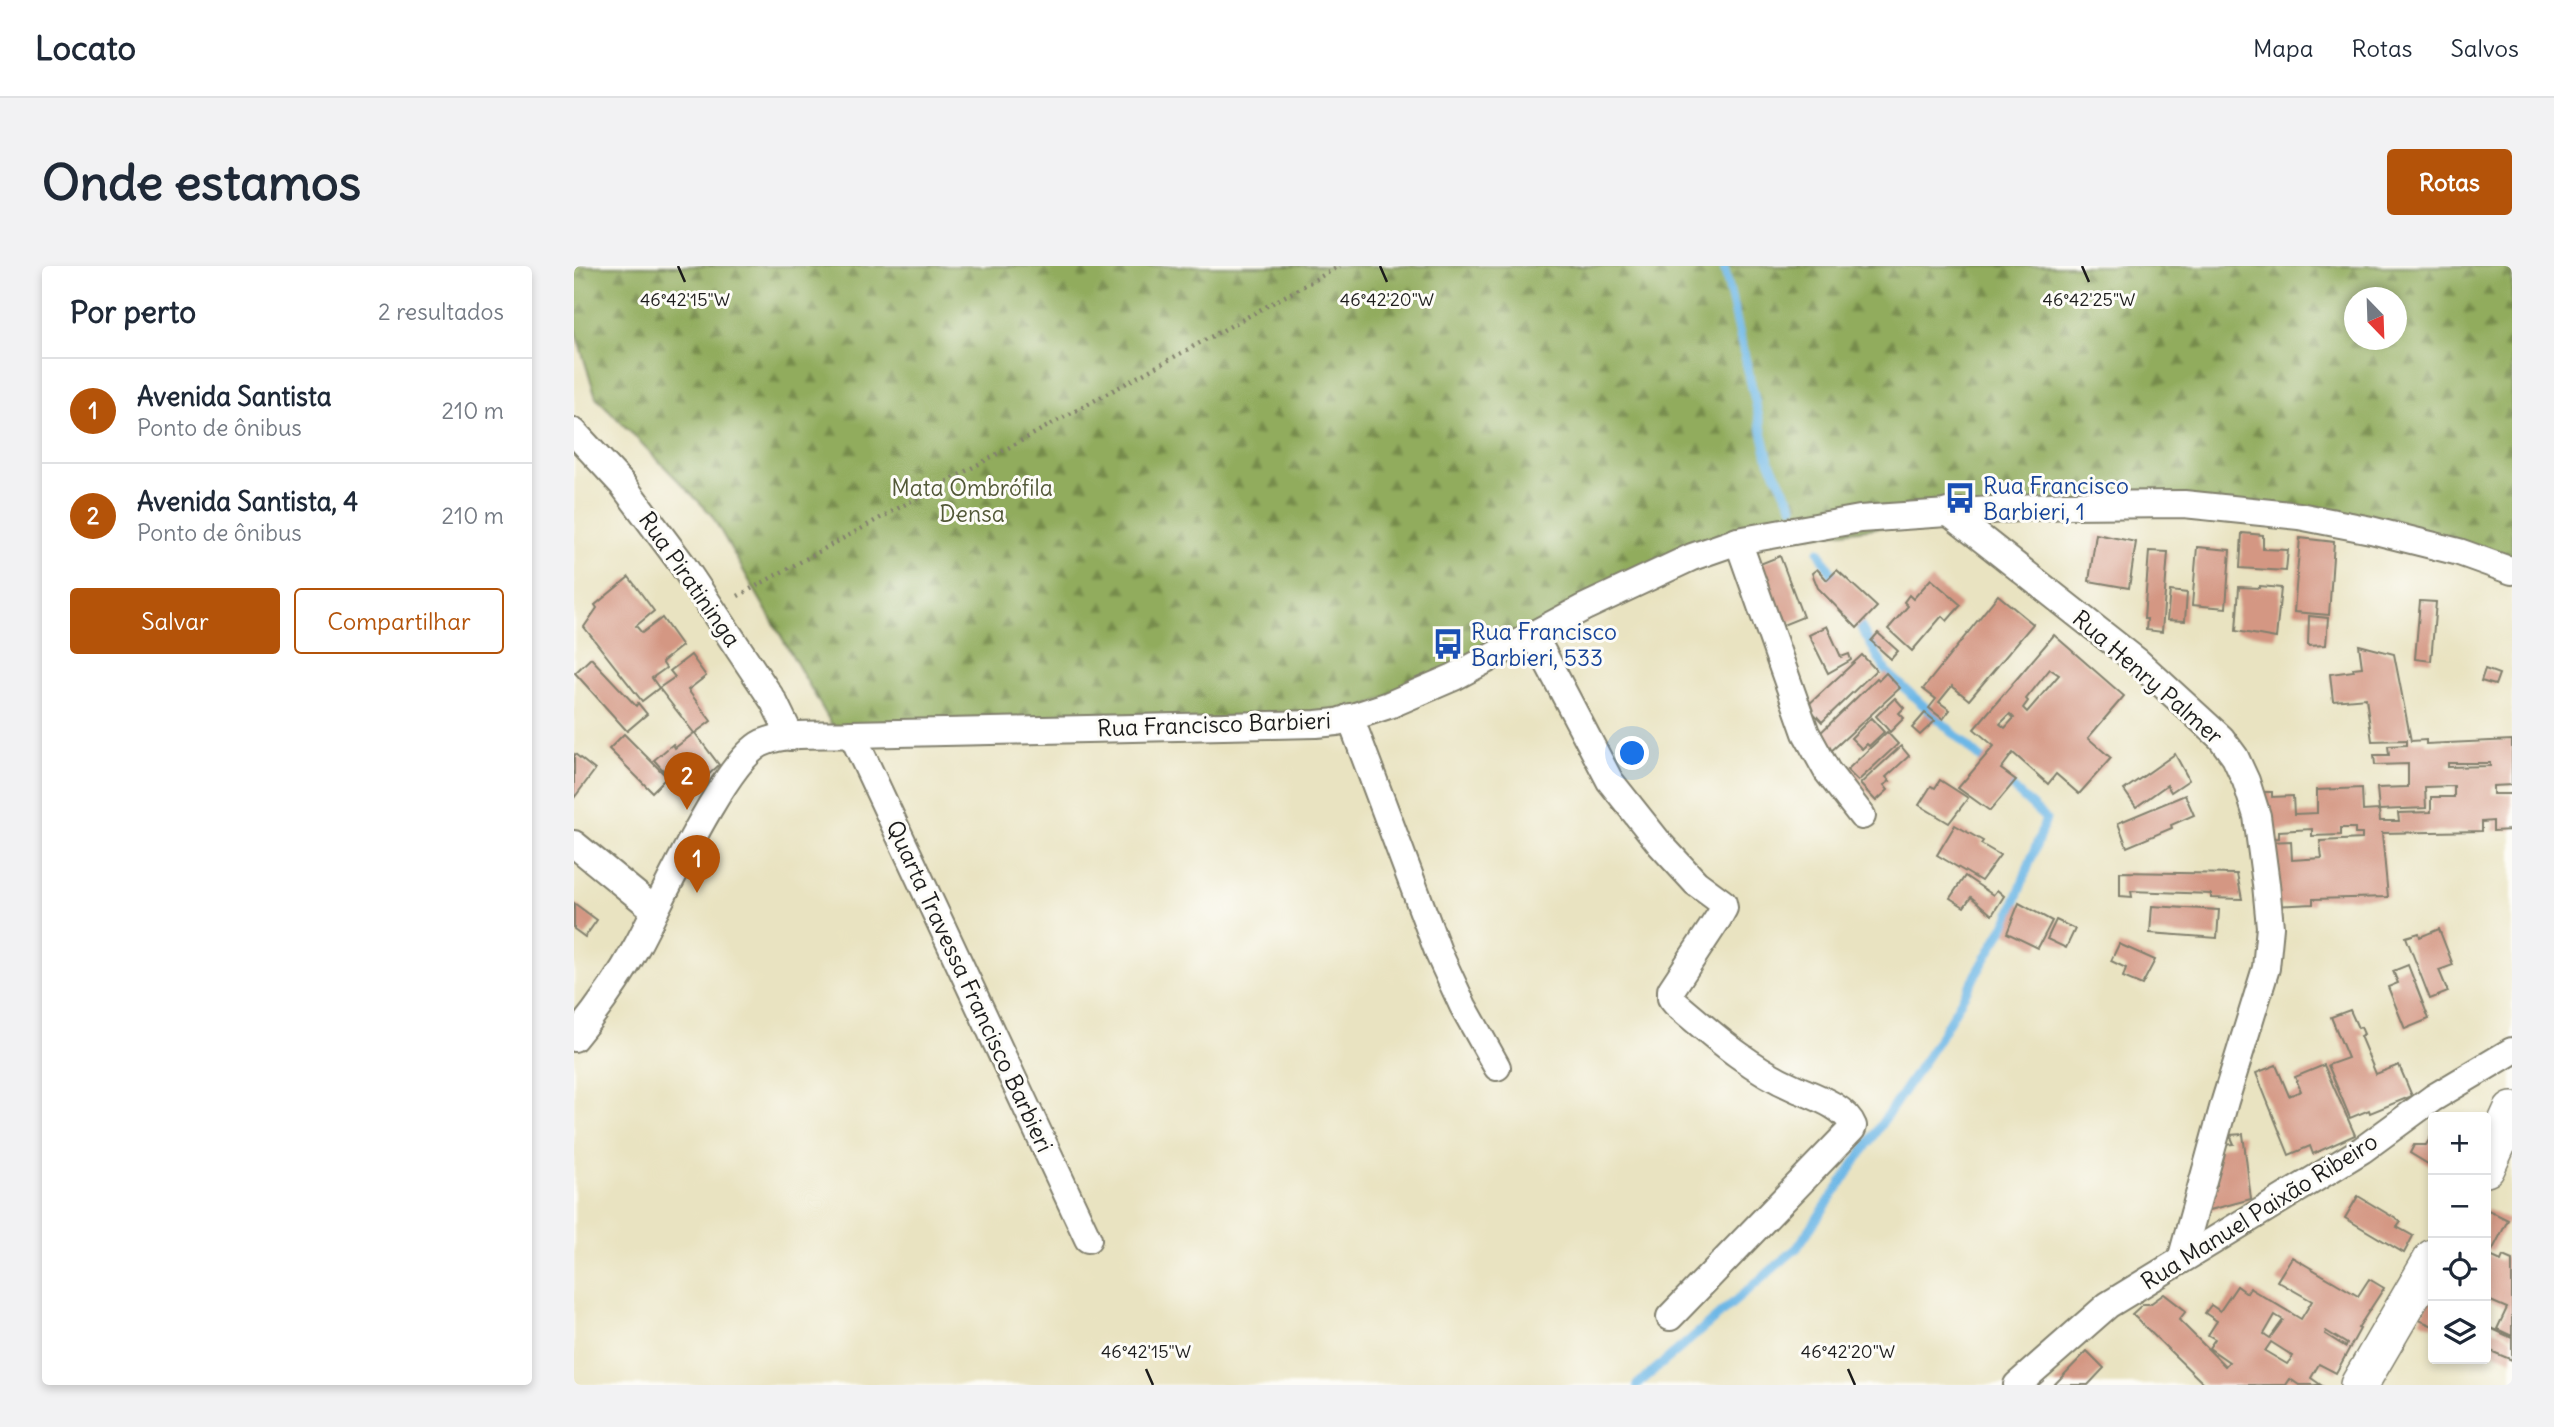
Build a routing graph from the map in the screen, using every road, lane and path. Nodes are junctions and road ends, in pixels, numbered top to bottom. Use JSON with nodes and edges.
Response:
{"nodes":[{"id":1,"x":1340,"y":266,"type":"edge"},
{"id":2,"x":574,"y":432,"type":"edge"},
{"id":3,"x":1948,"y":512,"type":"junction"},
{"id":4,"x":1738,"y":541,"type":"junction"},
{"id":5,"x":2512,"y":571,"type":"edge"},
{"id":6,"x":713,"y":611,"type":"junction"},
{"id":7,"x":1534,"y":634,"type":"junction"},
{"id":8,"x":1350,"y":717,"type":"junction"},
{"id":9,"x":852,"y":734,"type":"junction"},
{"id":10,"x":791,"y":737,"type":"junction"},
{"id":11,"x":1862,"y":817,"type":"dead end"},
{"id":12,"x":574,"y":844,"type":"edge"},
{"id":13,"x":655,"y":910,"type":"junction"},
{"id":14,"x":574,"y":1038,"type":"edge"},
{"id":15,"x":2512,"y":1051,"type":"edge"},
{"id":16,"x":1497,"y":1067,"type":"dead end"},
{"id":17,"x":2512,"y":1111,"type":"edge"},
{"id":18,"x":2491,"y":1157,"type":"edge"},
{"id":19,"x":1088,"y":1239,"type":"dead end"},
{"id":20,"x":2181,"y":1260,"type":"junction"},
{"id":21,"x":2428,"y":1267,"type":"edge"},
{"id":22,"x":1670,"y":1317,"type":"dead end"},
{"id":23,"x":2017,"y":1385,"type":"edge"},
{"id":24,"x":2359,"y":1385,"type":"edge"}],
"edges":[{"from":1,"to":6,"type":"path"},
{"from":2,"to":6,"type":"street","name":"Rua Piratininga"},
{"from":3,"to":4,"type":"street","name":"Rua Francisco Barbieri"},
{"from":3,"to":5,"type":"street","name":"Rua Francisco Barbieri"},
{"from":3,"to":20,"type":"street","name":"Rua Henry Palmer"},
{"from":4,"to":7,"type":"street","name":"Rua Francisco Barbieri"},
{"from":4,"to":11,"type":"street"},
{"from":6,"to":10,"type":"street","name":"Rua Piratininga"},
{"from":7,"to":8,"type":"street","name":"Rua Francisco Barbieri"},
{"from":7,"to":22,"type":"street"},
{"from":8,"to":9,"type":"street","name":"Rua Francisco Barbieri"},
{"from":8,"to":16,"type":"street"},
{"from":9,"to":10,"type":"street","name":"Rua Francisco Barbieri"},
{"from":9,"to":19,"type":"street","name":"Quarta Travessa Francisco Barbieri"},
{"from":10,"to":13,"type":"street","name":"Rua Francisco Barbieri"},
{"from":12,"to":13,"type":"street"},
{"from":13,"to":14,"type":"street","name":"Rua Francisco Barbieri"},
{"from":15,"to":20,"type":"street","name":"Rua Manuel Paixão Ribeiro"},
{"from":17,"to":18,"type":"main road"},
{"from":20,"to":23,"type":"street","name":"Rua Manuel Paixão Ribeiro"},
{"from":21,"to":24,"type":"main road"}]}
